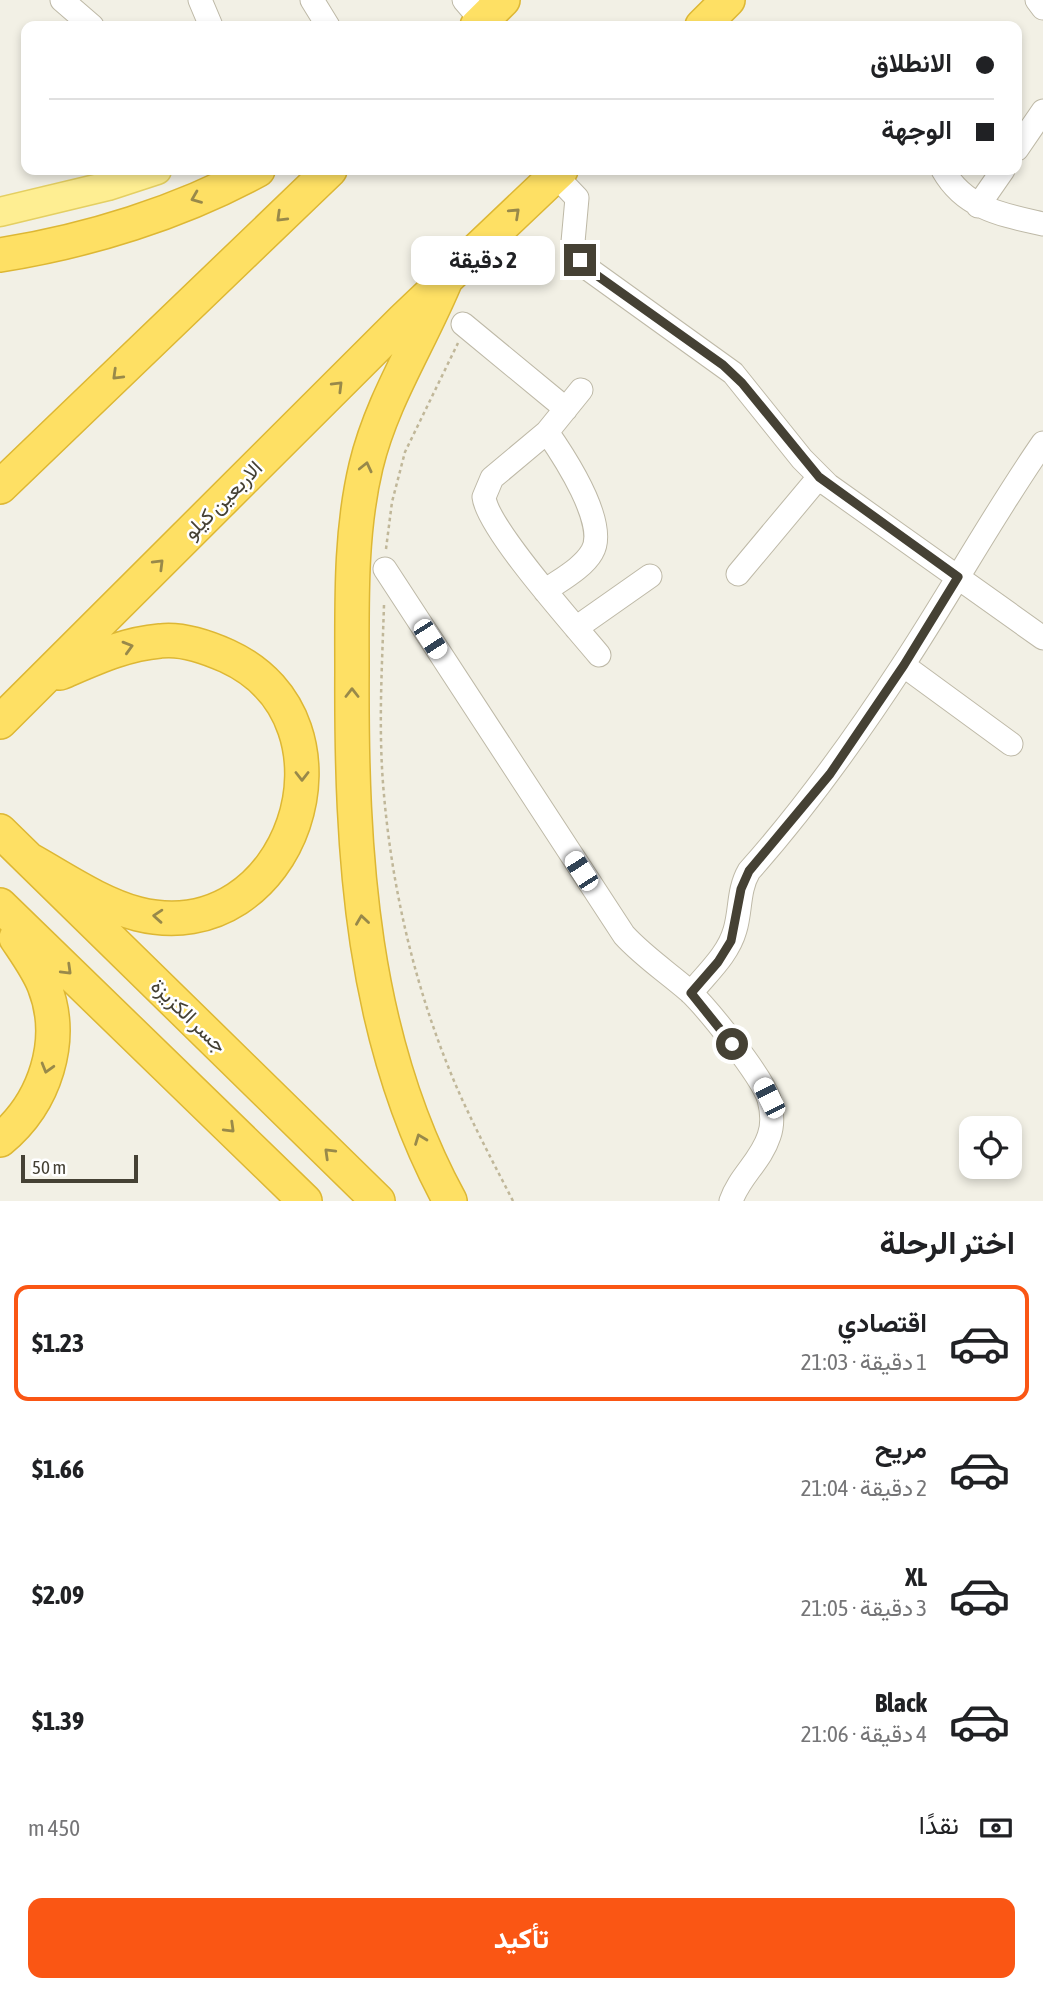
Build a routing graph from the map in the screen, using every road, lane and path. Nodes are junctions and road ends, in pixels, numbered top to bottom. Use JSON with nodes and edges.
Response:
{"nodes":[{"id":1,"x":62,"y":0,"type":"edge"},
{"id":2,"x":200,"y":0,"type":"edge"},
{"id":3,"x":312,"y":0,"type":"edge"},
{"id":4,"x":85,"y":14,"type":"edge"},
{"id":5,"x":209,"y":21,"type":"edge"},
{"id":6,"x":325,"y":21,"type":"edge"},
{"id":7,"x":1043,"y":111,"type":"edge"},
{"id":8,"x":1022,"y":142,"type":"edge"},
{"id":9,"x":142,"y":175,"type":"edge"},
{"id":10,"x":247,"y":175,"type":"edge"},
{"id":11,"x":325,"y":175,"type":"edge"},
{"id":12,"x":555,"y":175,"type":"edge"},
{"id":13,"x":560,"y":175,"type":"edge"},
{"id":14,"x":947,"y":175,"type":"edge"},
{"id":15,"x":1000,"y":175,"type":"edge"},
{"id":16,"x":0,"y":200,"type":"edge"},
{"id":17,"x":40,"y":202,"type":"junction"},
{"id":18,"x":978,"y":206,"type":"junction"},
{"id":19,"x":0,"y":212,"type":"edge"},
{"id":20,"x":1043,"y":224,"type":"edge"},
{"id":21,"x":0,"y":255,"type":"edge"},
{"id":22,"x":447,"y":277,"type":"junction"},
{"id":23,"x":464,"y":324,"type":"joint"},
{"id":24,"x":581,"y":390,"type":"dead end"},
{"id":25,"x":566,"y":409,"type":"junction"},
{"id":26,"x":547,"y":432,"type":"junction"},
{"id":27,"x":1043,"y":443,"type":"edge"},
{"id":28,"x":819,"y":477,"type":"junction"},
{"id":29,"x":0,"y":487,"type":"edge"},
{"id":30,"x":385,"y":569,"type":"junction"},
{"id":31,"x":738,"y":574,"type":"dead end"},
{"id":32,"x":650,"y":576,"type":"dead end"},
{"id":33,"x":958,"y":577,"type":"junction"},
{"id":34,"x":545,"y":591,"type":"junction"},
{"id":35,"x":576,"y":628,"type":"junction"},
{"id":36,"x":1043,"y":638,"type":"edge"},
{"id":37,"x":599,"y":655,"type":"dead end"},
{"id":38,"x":904,"y":665,"type":"junction"},
{"id":39,"x":42,"y":681,"type":"junction"},
{"id":40,"x":0,"y":722,"type":"edge"},
{"id":41,"x":1011,"y":744,"type":"dead end"},
{"id":42,"x":0,"y":831,"type":"edge"},
{"id":43,"x":30,"y":860,"type":"junction"},
{"id":44,"x":0,"y":905,"type":"edge"},
{"id":45,"x":0,"y":916,"type":"edge"},
{"id":46,"x":691,"y":993,"type":"junction"},
{"id":47,"x":0,"y":1140,"type":"edge"},
{"id":48,"x":304,"y":1201,"type":"edge"},
{"id":49,"x":378,"y":1201,"type":"edge"},
{"id":50,"x":450,"y":1201,"type":"edge"},
{"id":51,"x":513,"y":1201,"type":"edge"},
{"id":52,"x":731,"y":1201,"type":"edge"}],
"edges":[{"from":1,"to":4,"type":"street"},
{"from":2,"to":5,"type":"street"},
{"from":3,"to":6,"type":"street"},
{"from":7,"to":8,"type":"street"},
{"from":9,"to":17,"type":"main road"},
{"from":10,"to":21,"type":"highway","one_way":true},
{"from":11,"to":29,"type":"highway","one_way":true},
{"from":22,"to":12,"type":"highway","name":"الاربعين كيلو","one_way":true},
{"from":13,"to":28,"type":"street"},
{"from":14,"to":18,"type":"street"},
{"from":15,"to":18,"type":"street"},
{"from":16,"to":17,"type":"main road"},
{"from":17,"to":19,"type":"main road"},
{"from":18,"to":20,"type":"street"},
{"from":39,"to":22,"type":"highway","name":"الاربعين كيلو","one_way":true},
{"from":50,"to":22,"type":"highway","one_way":true},
{"from":23,"to":25,"type":"street"},
{"from":23,"to":30,"type":"path"},
{"from":24,"to":25,"type":"street"},
{"from":25,"to":26,"type":"street"},
{"from":26,"to":34,"type":"street"},
{"from":26,"to":34,"type":"street"},
{"from":27,"to":33,"type":"street"},
{"from":28,"to":31,"type":"street"},
{"from":28,"to":33,"type":"street"},
{"from":30,"to":46,"type":"street"},
{"from":30,"to":51,"type":"path"},
{"from":32,"to":35,"type":"street"},
{"from":33,"to":36,"type":"street"},
{"from":33,"to":38,"type":"street"},
{"from":34,"to":35,"type":"street"},
{"from":35,"to":37,"type":"street"},
{"from":38,"to":41,"type":"street"},
{"from":38,"to":46,"type":"street"},
{"from":39,"to":40,"type":"highway","name":"الاربعين كيلو"},
{"from":39,"to":43,"type":"highway","one_way":true},
{"from":42,"to":43,"type":"highway","name":"جسر الكزيزة"},
{"from":49,"to":43,"type":"highway","name":"جسر الكزيزة","one_way":true},
{"from":44,"to":48,"type":"highway","one_way":true},
{"from":45,"to":47,"type":"highway","one_way":true},
{"from":46,"to":52,"type":"street"}]}
